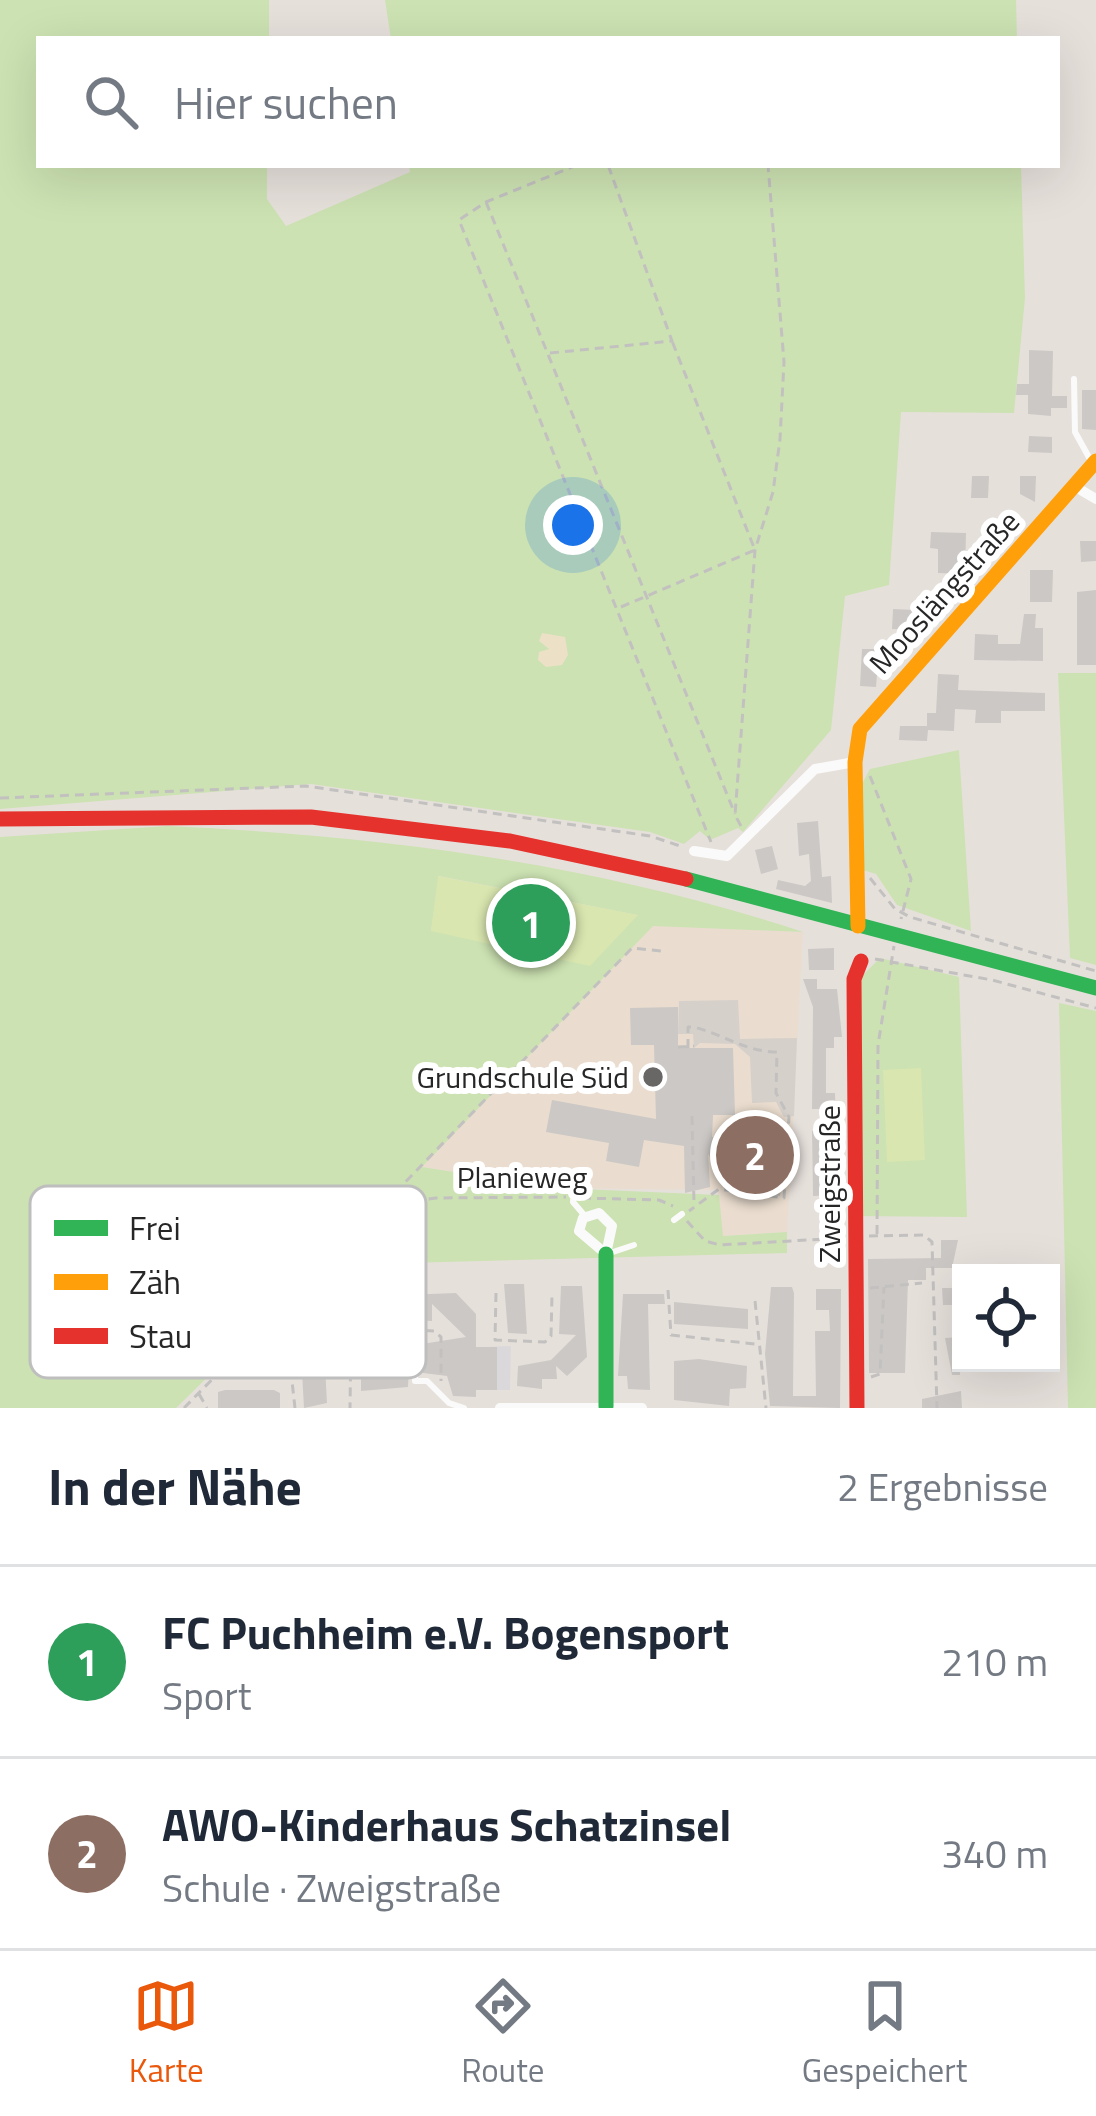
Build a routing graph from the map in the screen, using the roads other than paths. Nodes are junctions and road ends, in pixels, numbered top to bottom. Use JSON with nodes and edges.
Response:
{"nodes":[{"id":1,"x":1074,"y":380,"type":"dead end"},
{"id":2,"x":1095,"y":462,"type":"edge"},
{"id":3,"x":1074,"y":486,"type":"junction"},
{"id":4,"x":1096,"y":499,"type":"edge"},
{"id":5,"x":855,"y":762,"type":"junction"},
{"id":6,"x":0,"y":819,"type":"edge"},
{"id":7,"x":694,"y":851,"type":"road end"},
{"id":8,"x":858,"y":926,"type":"junction"},
{"id":9,"x":861,"y":961,"type":"road end"},
{"id":10,"x":1096,"y":988,"type":"edge"},
{"id":11,"x":574,"y":1193,"type":"road end"},
{"id":12,"x":682,"y":1214,"type":"road end"},
{"id":13,"x":585,"y":1216,"type":"junction"},
{"id":14,"x":674,"y":1220,"type":"dead end"},
{"id":15,"x":634,"y":1245,"type":"dead end"},
{"id":16,"x":606,"y":1254,"type":"junction"},
{"id":17,"x":416,"y":1378,"type":"edge"},
{"id":18,"x":540,"y":1406,"type":"edge"},
{"id":19,"x":606,"y":1406,"type":"edge"},
{"id":20,"x":464,"y":1408,"type":"edge"},
{"id":21,"x":500,"y":1408,"type":"edge"},
{"id":22,"x":642,"y":1408,"type":"edge"},
{"id":23,"x":857,"y":1408,"type":"edge"}],
"edges":[{"from":1,"to":2,"type":"lane"},
{"from":2,"to":3,"type":"street","name":"Mooslängstraße"},
{"from":3,"to":4,"type":"street"},
{"from":3,"to":5,"type":"street","name":"Mooslängstraße"},
{"from":5,"to":7,"type":"street"},
{"from":5,"to":8,"type":"street","name":"Mooslängstraße"},
{"from":6,"to":8,"type":"street"},
{"from":8,"to":10,"type":"street"},
{"from":9,"to":23,"type":"street","name":"Zweigstraße"},
{"from":11,"to":13,"type":"lane"},
{"from":12,"to":14,"type":"lane"},
{"from":13,"to":16,"type":"street"},
{"from":13,"to":16,"type":"street"},
{"from":15,"to":16,"type":"lane"},
{"from":16,"to":19,"type":"street"},
{"from":17,"to":20,"type":"lane"},
{"from":18,"to":19,"type":"street"},
{"from":18,"to":21,"type":"street"},
{"from":19,"to":22,"type":"street"}]}
